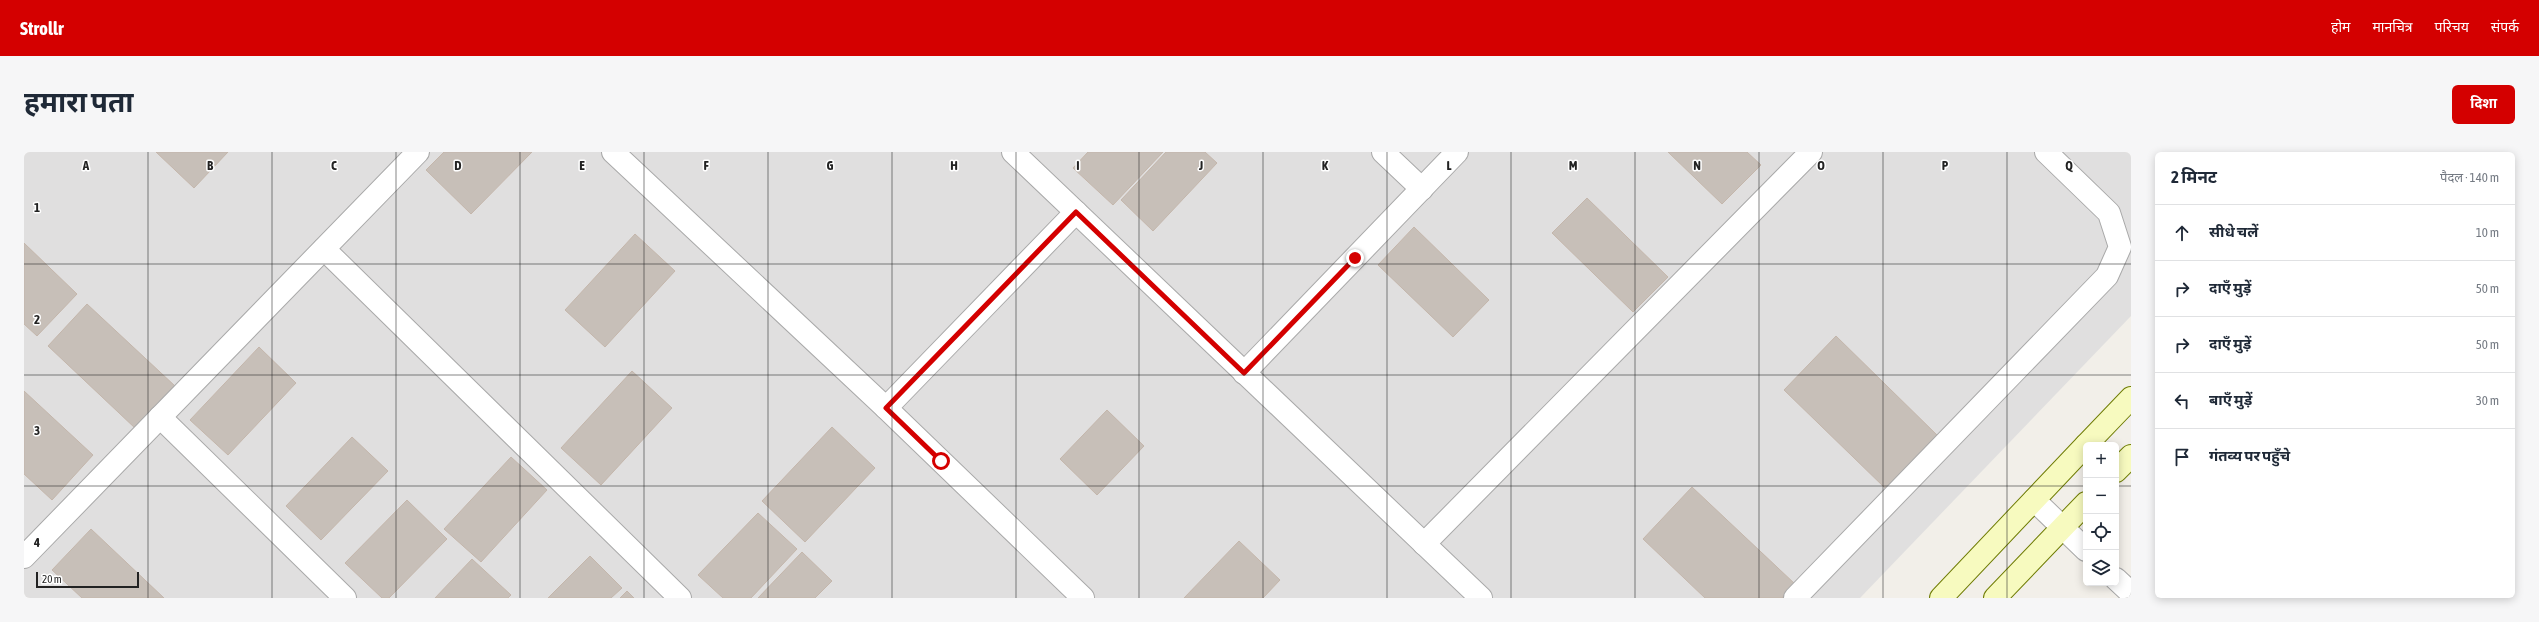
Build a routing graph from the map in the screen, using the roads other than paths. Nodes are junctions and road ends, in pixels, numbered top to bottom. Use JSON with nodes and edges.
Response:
{"nodes":[{"id":1,"x":418,"y":152,"type":"edge"},
{"id":2,"x":613,"y":152,"type":"edge"},
{"id":3,"x":1013,"y":152,"type":"edge"},
{"id":4,"x":1383,"y":152,"type":"edge"},
{"id":5,"x":1457,"y":152,"type":"edge"},
{"id":6,"x":1811,"y":152,"type":"edge"},
{"id":7,"x":2046,"y":152,"type":"edge"},
{"id":8,"x":1422,"y":189,"type":"junction"},
{"id":9,"x":1076,"y":212,"type":"junction"},
{"id":10,"x":324,"y":249,"type":"junction"},
{"id":11,"x":1244,"y":373,"type":"junction"},
{"id":12,"x":2131,"y":398,"type":"edge"},
{"id":13,"x":886,"y":408,"type":"junction"},
{"id":14,"x":160,"y":417,"type":"junction"},
{"id":15,"x":2089,"y":442,"type":"edge"},
{"id":16,"x":2083,"y":448,"type":"edge"},
{"id":17,"x":2131,"y":456,"type":"edge"},
{"id":18,"x":2119,"y":468,"type":"edge"},
{"id":19,"x":2034,"y":500,"type":"junction"},
{"id":20,"x":2083,"y":506,"type":"edge"},
{"id":21,"x":2062,"y":528,"type":"junction"},
{"id":22,"x":1424,"y":544,"type":"junction"},
{"id":23,"x":2083,"y":547,"type":"edge"},
{"id":24,"x":24,"y":557,"type":"edge"},
{"id":25,"x":2119,"y":582,"type":"edge"},
{"id":26,"x":2131,"y":593,"type":"edge"},
{"id":27,"x":344,"y":598,"type":"edge"},
{"id":28,"x":680,"y":598,"type":"edge"},
{"id":29,"x":1083,"y":598,"type":"edge"},
{"id":30,"x":1481,"y":598,"type":"edge"},
{"id":31,"x":1795,"y":598,"type":"edge"},
{"id":32,"x":1941,"y":598,"type":"edge"},
{"id":33,"x":1995,"y":598,"type":"edge"}],
"edges":[{"from":1,"to":10,"type":"street"},
{"from":2,"to":13,"type":"street"},
{"from":3,"to":9,"type":"street"},
{"from":4,"to":8,"type":"street"},
{"from":5,"to":8,"type":"street"},
{"from":6,"to":22,"type":"street"},
{"from":7,"to":31,"type":"street"},
{"from":8,"to":11,"type":"street"},
{"from":9,"to":11,"type":"street"},
{"from":9,"to":13,"type":"street"},
{"from":10,"to":14,"type":"street"},
{"from":10,"to":28,"type":"street"},
{"from":11,"to":22,"type":"street"},
{"from":12,"to":15,"type":"street"},
{"from":13,"to":29,"type":"street"},
{"from":14,"to":24,"type":"street"},
{"from":14,"to":27,"type":"street"},
{"from":16,"to":19,"type":"street"},
{"from":17,"to":18,"type":"street"},
{"from":19,"to":21,"type":"street"},
{"from":19,"to":32,"type":"street"},
{"from":20,"to":21,"type":"street"},
{"from":21,"to":23,"type":"street"},
{"from":21,"to":33,"type":"street"},
{"from":22,"to":30,"type":"street"},
{"from":25,"to":26,"type":"street"}]}
